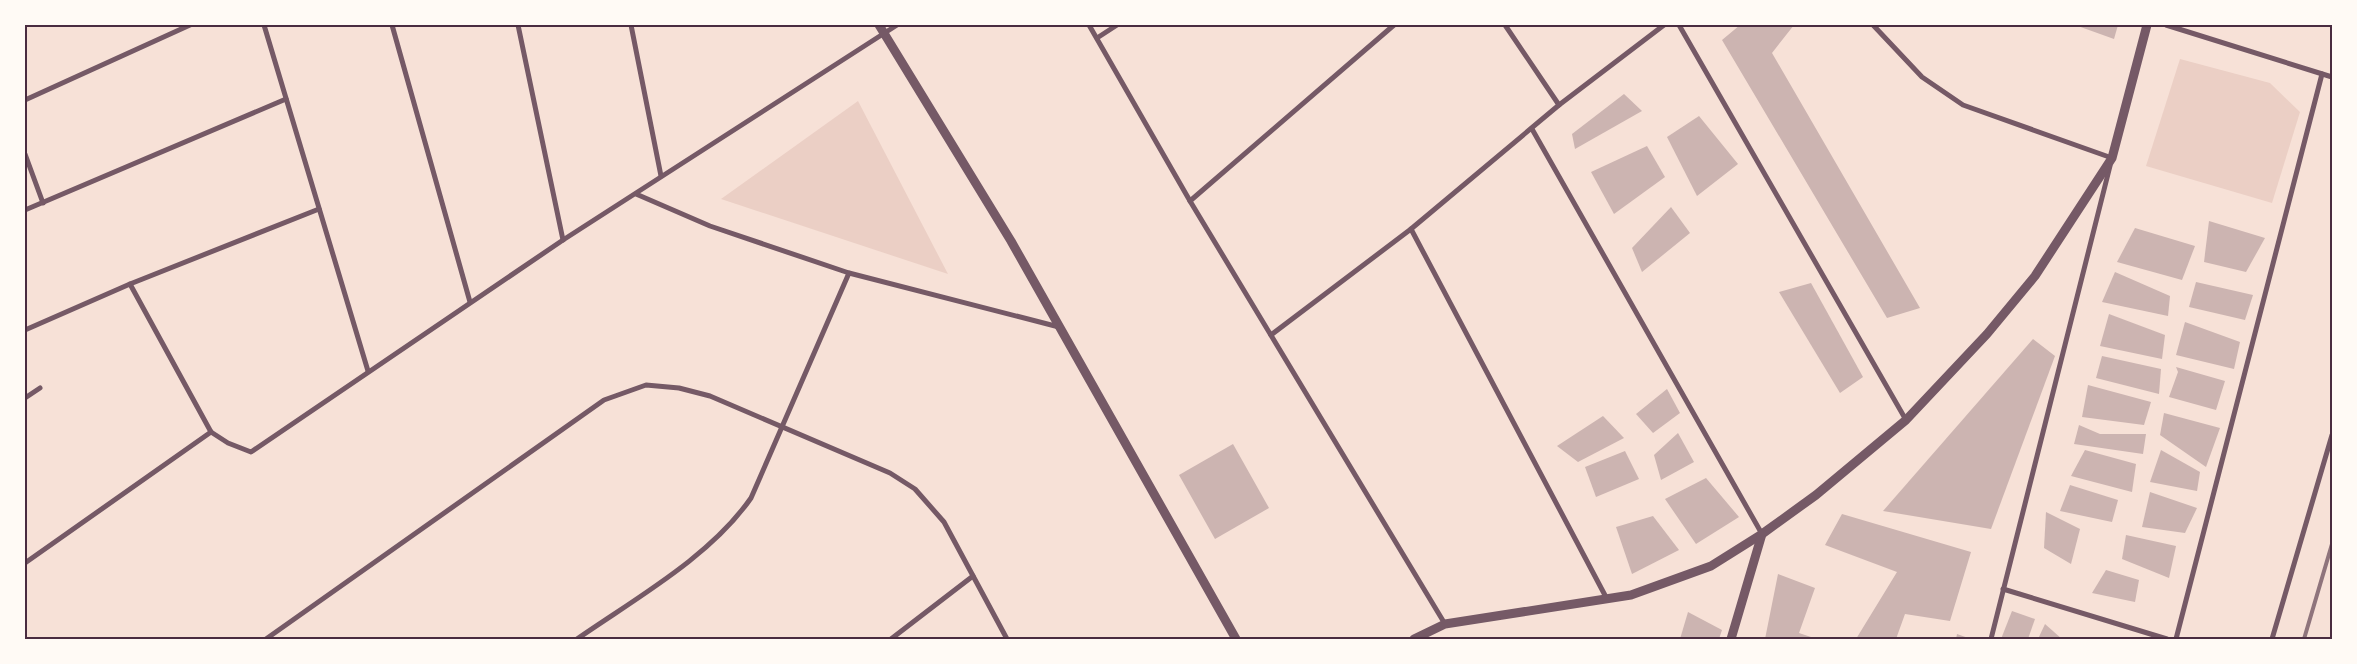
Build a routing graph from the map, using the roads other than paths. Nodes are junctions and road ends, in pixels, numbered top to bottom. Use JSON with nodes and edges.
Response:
{"nodes":[{"id":1,"x":190,"y":25,"type":"edge"},
{"id":2,"x":264,"y":25,"type":"edge"},
{"id":3,"x":392,"y":25,"type":"edge"},
{"id":4,"x":518,"y":25,"type":"edge"},
{"id":5,"x":631,"y":25,"type":"edge"},
{"id":6,"x":897,"y":25,"type":"edge"},
{"id":7,"x":1089,"y":25,"type":"edge"},
{"id":8,"x":1117,"y":25,"type":"edge"},
{"id":9,"x":1394,"y":25,"type":"edge"},
{"id":10,"x":1504,"y":25,"type":"edge"},
{"id":11,"x":1664,"y":25,"type":"edge"},
{"id":12,"x":1679,"y":25,"type":"edge"},
{"id":13,"x":1873,"y":25,"type":"edge"},
{"id":14,"x":2147,"y":25,"type":"edge"},
{"id":15,"x":2166,"y":25,"type":"edge"},
{"id":16,"x":881,"y":29,"type":"edge"},
{"id":17,"x":1097,"y":38,"type":"junction"},
{"id":18,"x":2322,"y":74,"type":"junction"},
{"id":19,"x":2332,"y":77,"type":"edge"},
{"id":20,"x":286,"y":99,"type":"junction"},
{"id":21,"x":25,"y":100,"type":"edge"},
{"id":22,"x":1559,"y":105,"type":"junction"},
{"id":23,"x":1532,"y":129,"type":"junction"},
{"id":24,"x":25,"y":154,"type":"edge"},
{"id":25,"x":2112,"y":158,"type":"junction"},
{"id":26,"x":661,"y":176,"type":"junction"},
{"id":27,"x":636,"y":194,"type":"junction"},
{"id":28,"x":1190,"y":201,"type":"junction"},
{"id":29,"x":44,"y":203,"type":"junction"},
{"id":30,"x":319,"y":209,"type":"junction"},
{"id":31,"x":25,"y":210,"type":"edge"},
{"id":32,"x":1411,"y":229,"type":"junction"},
{"id":33,"x":563,"y":240,"type":"junction"},
{"id":34,"x":849,"y":273,"type":"junction"},
{"id":35,"x":130,"y":284,"type":"junction"},
{"id":36,"x":470,"y":302,"type":"junction"},
{"id":37,"x":1060,"y":327,"type":"junction"},
{"id":38,"x":25,"y":330,"type":"edge"},
{"id":39,"x":1272,"y":335,"type":"junction"},
{"id":40,"x":368,"y":371,"type":"junction"},
{"id":41,"x":40,"y":388,"type":"dead end"},
{"id":42,"x":25,"y":398,"type":"edge"},
{"id":43,"x":1906,"y":420,"type":"junction"},
{"id":44,"x":784,"y":426,"type":"junction"},
{"id":45,"x":211,"y":432,"type":"junction"},
{"id":46,"x":2332,"y":435,"type":"edge"},
{"id":47,"x":1762,"y":534,"type":"junction"},
{"id":48,"x":25,"y":562,"type":"edge"},
{"id":49,"x":973,"y":576,"type":"junction"},
{"id":50,"x":2003,"y":589,"type":"junction"},
{"id":51,"x":1607,"y":599,"type":"junction"},
{"id":52,"x":1444,"y":624,"type":"junction"},
{"id":53,"x":266,"y":639,"type":"edge"},
{"id":54,"x":577,"y":639,"type":"edge"},
{"id":55,"x":890,"y":639,"type":"edge"},
{"id":56,"x":1007,"y":639,"type":"edge"},
{"id":57,"x":1236,"y":639,"type":"edge"},
{"id":58,"x":1414,"y":639,"type":"edge"},
{"id":59,"x":1731,"y":639,"type":"edge"},
{"id":60,"x":1991,"y":639,"type":"edge"},
{"id":61,"x":2167,"y":639,"type":"edge"},
{"id":62,"x":2176,"y":639,"type":"edge"},
{"id":63,"x":2272,"y":639,"type":"edge"}],
"edges":[{"from":1,"to":21,"type":"street"},
{"from":2,"to":20,"type":"street"},
{"from":3,"to":36,"type":"street"},
{"from":4,"to":33,"type":"street"},
{"from":5,"to":26,"type":"street"},
{"from":6,"to":16,"type":"street"},
{"from":7,"to":17,"type":"street"},
{"from":8,"to":17,"type":"street"},
{"from":9,"to":28,"type":"street"},
{"from":10,"to":22,"type":"street"},
{"from":11,"to":22,"type":"street"},
{"from":12,"to":43,"type":"street"},
{"from":13,"to":25,"type":"street"},
{"from":14,"to":25,"type":"street"},
{"from":15,"to":18,"type":"street"},
{"from":16,"to":26,"type":"street"},
{"from":16,"to":37,"type":"street"},
{"from":17,"to":28,"type":"street"},
{"from":18,"to":19,"type":"street"},
{"from":18,"to":62,"type":"street"},
{"from":20,"to":29,"type":"street"},
{"from":20,"to":30,"type":"street"},
{"from":22,"to":23,"type":"street"},
{"from":23,"to":32,"type":"street"},
{"from":23,"to":47,"type":"street"},
{"from":24,"to":29,"type":"street"},
{"from":25,"to":43,"type":"street"},
{"from":25,"to":50,"type":"street"},
{"from":26,"to":27,"type":"street"},
{"from":27,"to":33,"type":"street"},
{"from":27,"to":34,"type":"street"},
{"from":28,"to":39,"type":"street"},
{"from":29,"to":31,"type":"street"},
{"from":30,"to":35,"type":"street"},
{"from":30,"to":40,"type":"street"},
{"from":32,"to":39,"type":"street"},
{"from":32,"to":51,"type":"street"},
{"from":33,"to":36,"type":"street"},
{"from":34,"to":37,"type":"street"},
{"from":34,"to":44,"type":"street"},
{"from":35,"to":38,"type":"street"},
{"from":35,"to":45,"type":"street"},
{"from":36,"to":40,"type":"street"},
{"from":37,"to":57,"type":"street"},
{"from":39,"to":52,"type":"street"},
{"from":40,"to":45,"type":"street"},
{"from":41,"to":42,"type":"street"},
{"from":43,"to":47,"type":"street"},
{"from":44,"to":49,"type":"street"},
{"from":44,"to":53,"type":"street"},
{"from":44,"to":54,"type":"street"},
{"from":45,"to":48,"type":"street"},
{"from":46,"to":63,"type":"street"},
{"from":47,"to":51,"type":"street"},
{"from":47,"to":59,"type":"street"},
{"from":49,"to":55,"type":"street"},
{"from":49,"to":56,"type":"street"},
{"from":50,"to":60,"type":"street"},
{"from":50,"to":61,"type":"street"},
{"from":51,"to":52,"type":"street"},
{"from":52,"to":58,"type":"street"}]}
